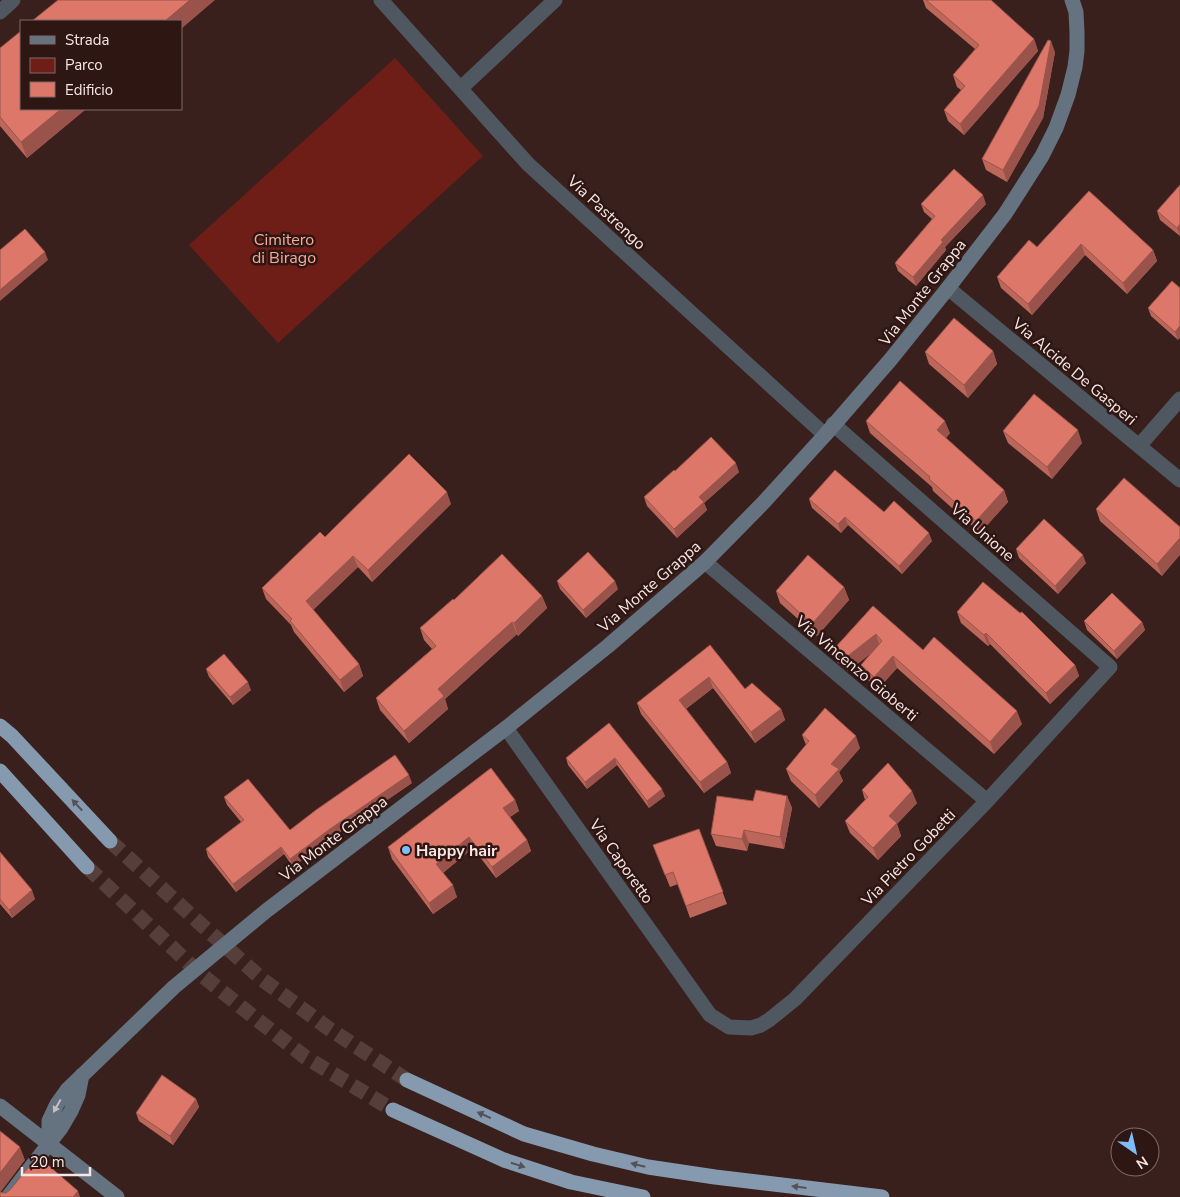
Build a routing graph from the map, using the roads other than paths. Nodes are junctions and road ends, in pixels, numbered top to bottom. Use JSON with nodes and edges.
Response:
{"nodes":[{"id":1,"x":13,"y":0,"type":"edge"},
{"id":2,"x":381,"y":0,"type":"edge"},
{"id":3,"x":555,"y":0,"type":"edge"},
{"id":4,"x":1072,"y":0,"type":"edge"},
{"id":5,"x":0,"y":12,"type":"edge"},
{"id":6,"x":461,"y":88,"type":"junction"},
{"id":7,"x":948,"y":288,"type":"junction"},
{"id":8,"x":1180,"y":399,"type":"edge"},
{"id":9,"x":829,"y":430,"type":"junction"},
{"id":10,"x":1139,"y":446,"type":"junction"},
{"id":11,"x":1180,"y":480,"type":"edge"},
{"id":12,"x":705,"y":562,"type":"junction"},
{"id":13,"x":1110,"y":667,"type":"joint"},
{"id":14,"x":0,"y":726,"type":"edge"},
{"id":15,"x":506,"y":728,"type":"junction"},
{"id":16,"x":0,"y":771,"type":"edge"},
{"id":17,"x":986,"y":801,"type":"junction"},
{"id":18,"x":110,"y":841,"type":"tunnel mouth"},
{"id":19,"x":87,"y":867,"type":"tunnel mouth"},
{"id":20,"x":710,"y":1015,"type":"joint"},
{"id":21,"x":408,"y":1080,"type":"tunnel mouth"},
{"id":22,"x":0,"y":1106,"type":"edge"},
{"id":23,"x":393,"y":1110,"type":"tunnel mouth"},
{"id":24,"x":49,"y":1144,"type":"junction"},
{"id":25,"x":8,"y":1197,"type":"edge"},
{"id":26,"x":117,"y":1197,"type":"edge"},
{"id":27,"x":643,"y":1197,"type":"edge"},
{"id":28,"x":882,"y":1197,"type":"edge"}],
"edges":[{"from":1,"to":5,"type":"street"},
{"from":2,"to":6,"type":"street","name":"Via Pastrengo"},
{"from":3,"to":6,"type":"street"},
{"from":4,"to":7,"type":"street","name":"Via Monte Grappa"},
{"from":6,"to":9,"type":"street","name":"Via Pastrengo"},
{"from":7,"to":9,"type":"street","name":"Via Monte Grappa"},
{"from":7,"to":10,"type":"street","name":"Via Alcide De Gasperi"},
{"from":8,"to":10,"type":"street"},
{"from":9,"to":12,"type":"street","name":"Via Monte Grappa"},
{"from":9,"to":13,"type":"street","name":"Via Unione"},
{"from":10,"to":11,"type":"street","name":"Via Alcide De Gasperi"},
{"from":12,"to":15,"type":"street","name":"Via Monte Grappa"},
{"from":12,"to":17,"type":"street","name":"Via Vincenzo Gioberti"},
{"from":13,"to":17,"type":"street","name":"Via Pietro Gobetti"},
{"from":18,"to":14,"type":"highway","one_way":true},
{"from":15,"to":20,"type":"street","name":"Via Caporetto"},
{"from":15,"to":24,"type":"street","name":"Via Monte Grappa"},
{"from":16,"to":19,"type":"highway"},
{"from":17,"to":20,"type":"street","name":"Via Pietro Gobetti"},
{"from":28,"to":21,"type":"highway","one_way":true},
{"from":22,"to":24,"type":"street"},
{"from":23,"to":27,"type":"highway","one_way":true},
{"from":24,"to":25,"type":"street","name":"Via Monte Grappa"},
{"from":24,"to":26,"type":"street"}]}
